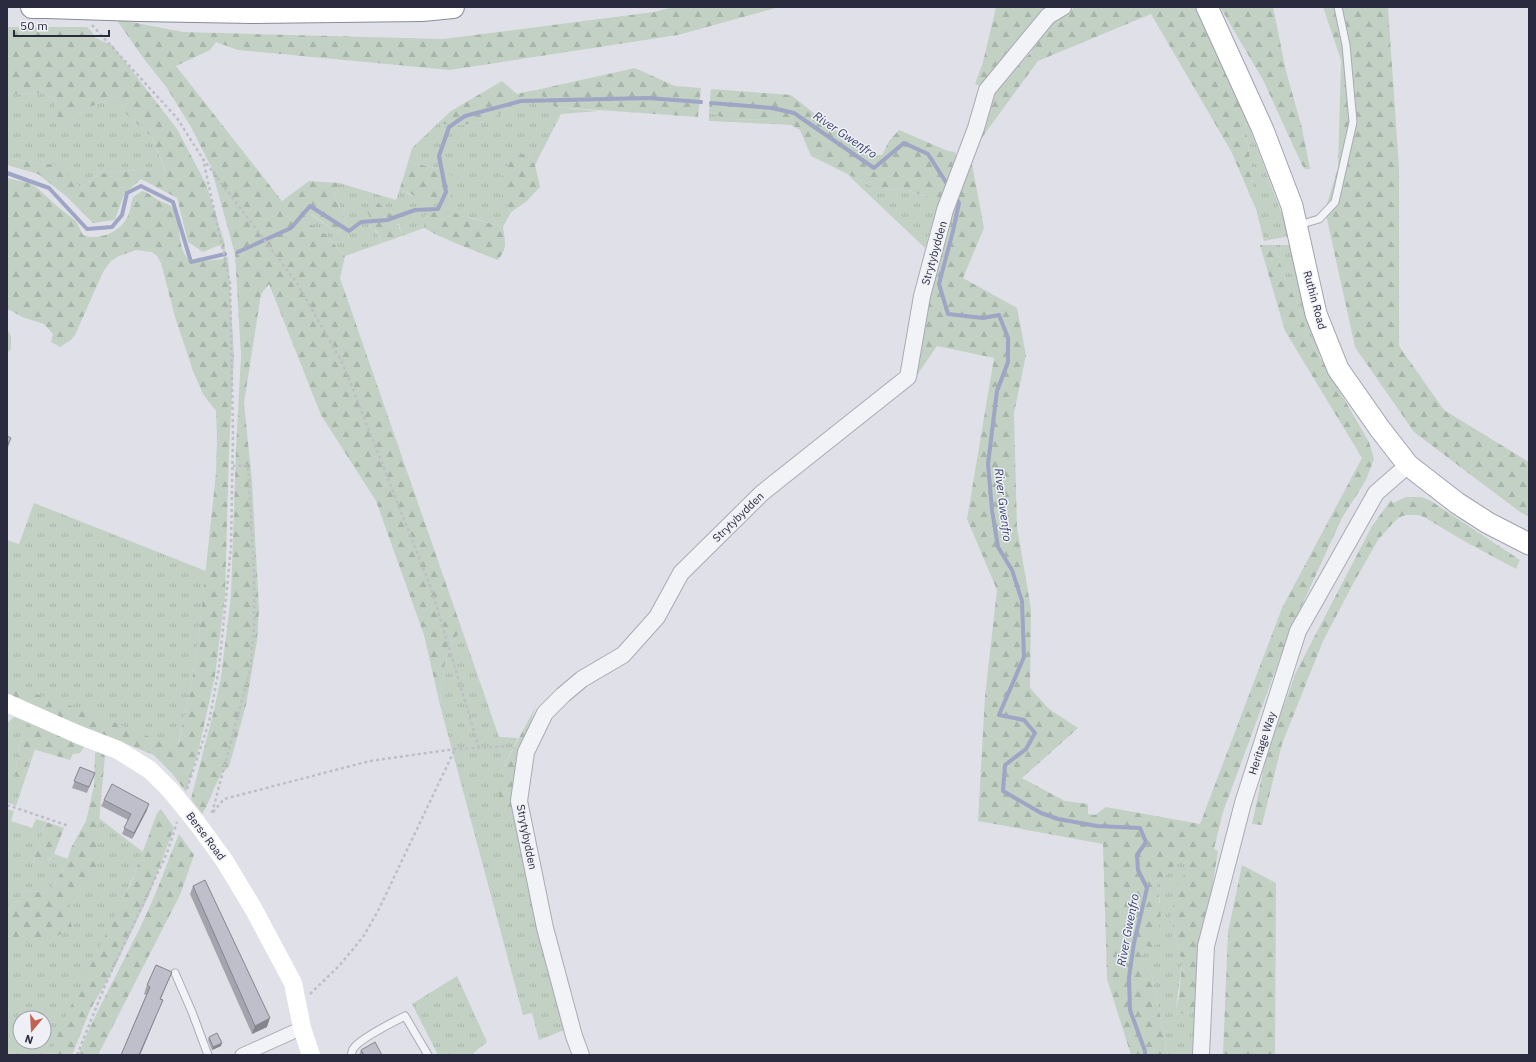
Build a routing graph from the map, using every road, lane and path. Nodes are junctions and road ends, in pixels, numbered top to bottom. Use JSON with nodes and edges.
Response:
{"nodes":[{"id":1,"x":32,"y":7,"type":"edge"},
{"id":2,"x":47,"y":7,"type":"edge"},
{"id":3,"x":454,"y":7,"type":"edge"},
{"id":4,"x":1063,"y":7,"type":"edge"},
{"id":5,"x":1207,"y":7,"type":"edge"},
{"id":6,"x":1338,"y":7,"type":"edge"},
{"id":7,"x":91,"y":24,"type":"dead end"},
{"id":8,"x":203,"y":159,"type":"junction"},
{"id":9,"x":1297,"y":226,"type":"junction"},
{"id":10,"x":1408,"y":465,"type":"junction"},
{"id":11,"x":233,"y":466,"type":"junction"},
{"id":12,"x":1529,"y":544,"type":"edge"},
{"id":13,"x":7,"y":703,"type":"edge"},
{"id":14,"x":479,"y":748,"type":"junction"},
{"id":15,"x":454,"y":749,"type":"junction"},
{"id":16,"x":526,"y":752,"type":"junction"},
{"id":17,"x":178,"y":793,"type":"junction"},
{"id":18,"x":7,"y":805,"type":"edge"},
{"id":19,"x":212,"y":813,"type":"junction"},
{"id":20,"x":178,"y":817,"type":"dead end"},
{"id":21,"x":199,"y":825,"type":"junction"},
{"id":22,"x":69,"y":826,"type":"dead end"},
{"id":23,"x":175,"y":973,"type":"dead end"},
{"id":24,"x":299,"y":1010,"type":"junction"},
{"id":25,"x":302,"y":1028,"type":"junction"},
{"id":26,"x":77,"y":1055,"type":"edge"},
{"id":27,"x":208,"y":1055,"type":"edge"},
{"id":28,"x":242,"y":1055,"type":"edge"},
{"id":29,"x":311,"y":1055,"type":"edge"},
{"id":30,"x":351,"y":1055,"type":"edge"},
{"id":31,"x":428,"y":1055,"type":"edge"},
{"id":32,"x":581,"y":1055,"type":"edge"},
{"id":33,"x":1201,"y":1055,"type":"edge"}],
"edges":[{"from":1,"to":2,"type":"highway"},
{"from":2,"to":3,"type":"highway","bridge":true},
{"from":4,"to":16,"type":"street","name":"Strytybydden"},
{"from":5,"to":9,"type":"main road","name":"Ruthin Road"},
{"from":6,"to":9,"type":"lane"},
{"from":7,"to":8,"type":"path"},
{"from":8,"to":11,"type":"path"},
{"from":8,"to":14,"type":"path"},
{"from":9,"to":10,"type":"main road","name":"Ruthin Road"},
{"from":10,"to":12,"type":"main road","name":"Ruthin Road"},
{"from":10,"to":33,"type":"street","name":"Heritage Way"},
{"from":11,"to":17,"type":"path"},
{"from":11,"to":19,"type":"path"},
{"from":13,"to":17,"type":"main road","name":"Berse Road"},
{"from":14,"to":15,"type":"path"},
{"from":14,"to":16,"type":"path"},
{"from":15,"to":19,"type":"path"},
{"from":15,"to":24,"type":"path"},
{"from":16,"to":32,"type":"street","name":"Strytybydden"},
{"from":17,"to":21,"type":"main road","name":"Berse Road","bridge":true},
{"from":18,"to":22,"type":"path"},
{"from":19,"to":21,"type":"path"},
{"from":20,"to":26,"type":"path"},
{"from":21,"to":24,"type":"main road","name":"Berse Road"},
{"from":23,"to":27,"type":"lane"},
{"from":24,"to":25,"type":"main road","name":"Berse Road"},
{"from":25,"to":28,"type":"street"},
{"from":25,"to":29,"type":"main road","name":"Berse Road"},
{"from":30,"to":31,"type":"lane"}]}
